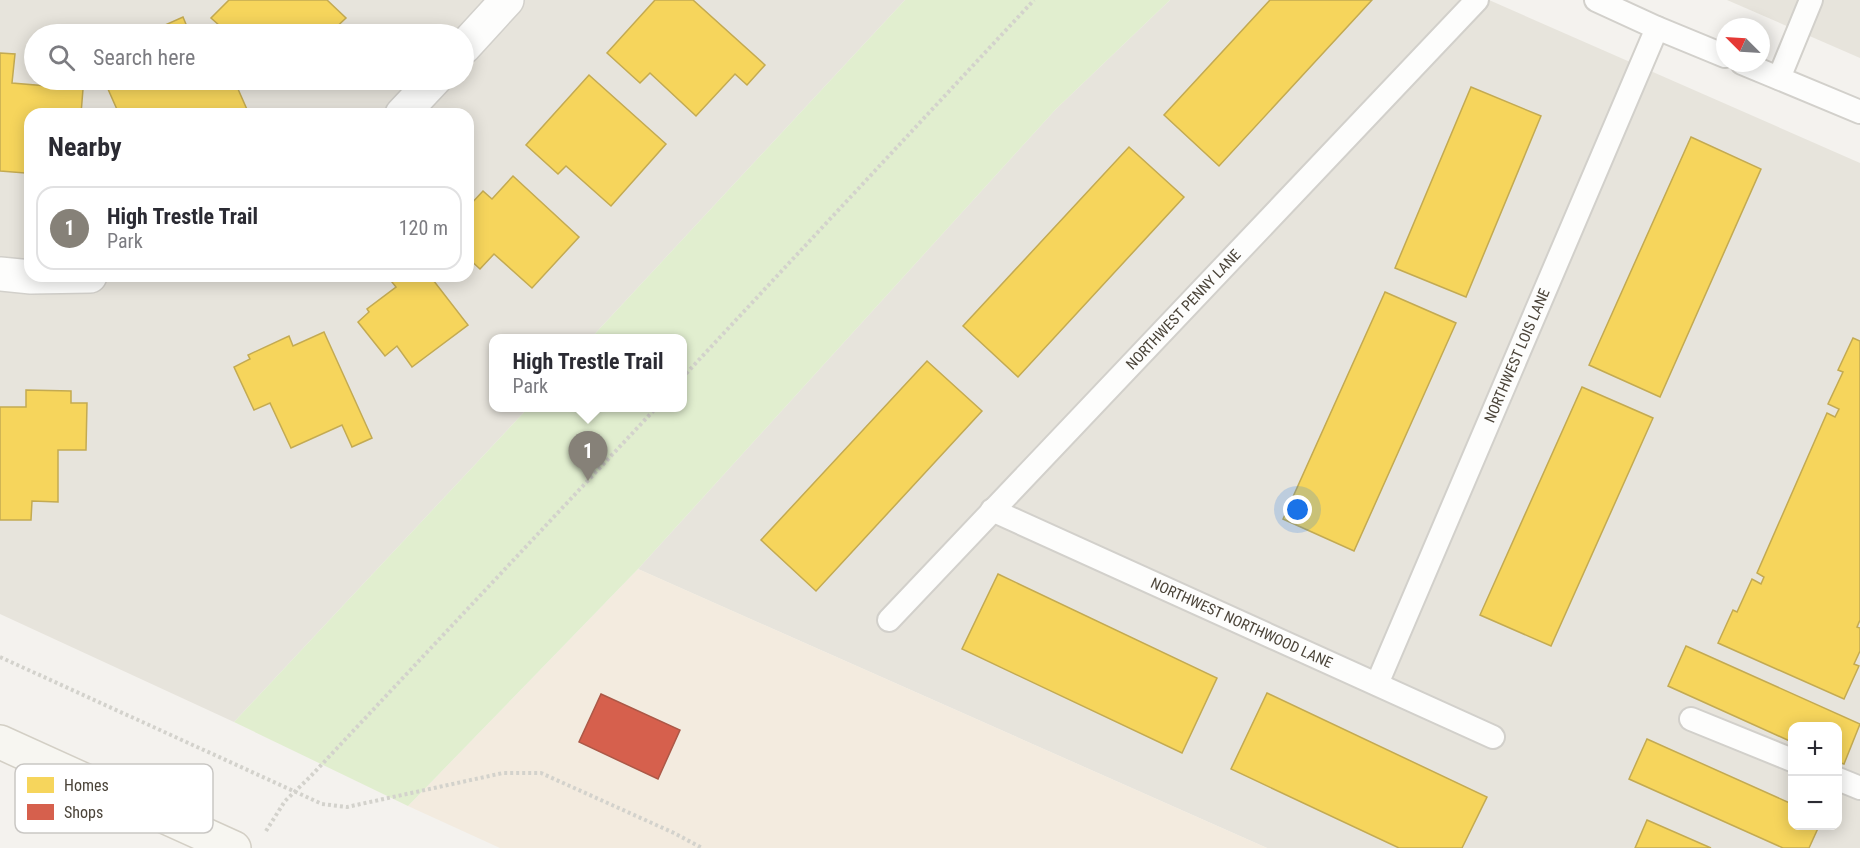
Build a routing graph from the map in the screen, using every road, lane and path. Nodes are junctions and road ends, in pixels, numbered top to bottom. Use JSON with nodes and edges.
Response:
{"nodes":[{"id":1,"x":507,"y":0,"type":"edge"},
{"id":2,"x":1034,"y":0,"type":"edge"},
{"id":3,"x":1476,"y":0,"type":"edge"},
{"id":4,"x":1596,"y":0,"type":"edge"},
{"id":5,"x":1811,"y":0,"type":"edge"},
{"id":6,"x":1657,"y":28,"type":"junction"},
{"id":7,"x":474,"y":36,"type":"edge"},
{"id":8,"x":1716,"y":52,"type":"edge"},
{"id":9,"x":1764,"y":72,"type":"edge"},
{"id":10,"x":1779,"y":78,"type":"junction"},
{"id":11,"x":425,"y":90,"type":"edge"},
{"id":12,"x":408,"y":108,"type":"edge"},
{"id":13,"x":1860,"y":112,"type":"edge"},
{"id":14,"x":0,"y":274,"type":"edge"},
{"id":15,"x":24,"y":276,"type":"edge"},
{"id":16,"x":687,"y":373,"type":"edge"},
{"id":17,"x":652,"y":412,"type":"edge"},
{"id":18,"x":992,"y":510,"type":"junction"},
{"id":19,"x":889,"y":620,"type":"dead end"},
{"id":20,"x":0,"y":657,"type":"edge"},
{"id":21,"x":1377,"y":684,"type":"junction"},
{"id":22,"x":1690,"y":718,"type":"dead end"},
{"id":23,"x":1493,"y":737,"type":"dead end"},
{"id":24,"x":0,"y":742,"type":"edge"},
{"id":25,"x":1788,"y":758,"type":"edge"},
{"id":26,"x":55,"y":764,"type":"edge"},
{"id":27,"x":1842,"y":781,"type":"edge"},
{"id":28,"x":1860,"y":788,"type":"edge"},
{"id":29,"x":296,"y":791,"type":"junction"},
{"id":30,"x":213,"y":828,"type":"edge"},
{"id":31,"x":248,"y":842,"type":"edge"},
{"id":32,"x":702,"y":848,"type":"edge"}],
"edges":[{"from":1,"to":7,"type":"street"},
{"from":2,"to":16,"type":"path"},
{"from":3,"to":18,"type":"lane","name":"NORTHWEST PENNY LANE"},
{"from":4,"to":6,"type":"lane"},
{"from":5,"to":10,"type":"lane"},
{"from":6,"to":8,"type":"lane"},
{"from":6,"to":21,"type":"lane","name":"NORTHWEST LOIS LANE"},
{"from":9,"to":10,"type":"lane"},
{"from":10,"to":13,"type":"lane"},
{"from":11,"to":12,"type":"street"},
{"from":14,"to":15,"type":"street"},
{"from":17,"to":29,"type":"path"},
{"from":18,"to":19,"type":"lane","name":"NORTHWEST PENNY LANE"},
{"from":18,"to":21,"type":"lane","name":"NORTHWEST NORTHWOOD LANE"},
{"from":20,"to":29,"type":"path"},
{"from":21,"to":23,"type":"lane","name":"NORTHWEST NORTHWOOD LANE"},
{"from":22,"to":25,"type":"lane"},
{"from":24,"to":26,"type":"main road"},
{"from":27,"to":28,"type":"lane"},
{"from":29,"to":31,"type":"path"},
{"from":29,"to":32,"type":"path"},
{"from":30,"to":31,"type":"main road"}]}
